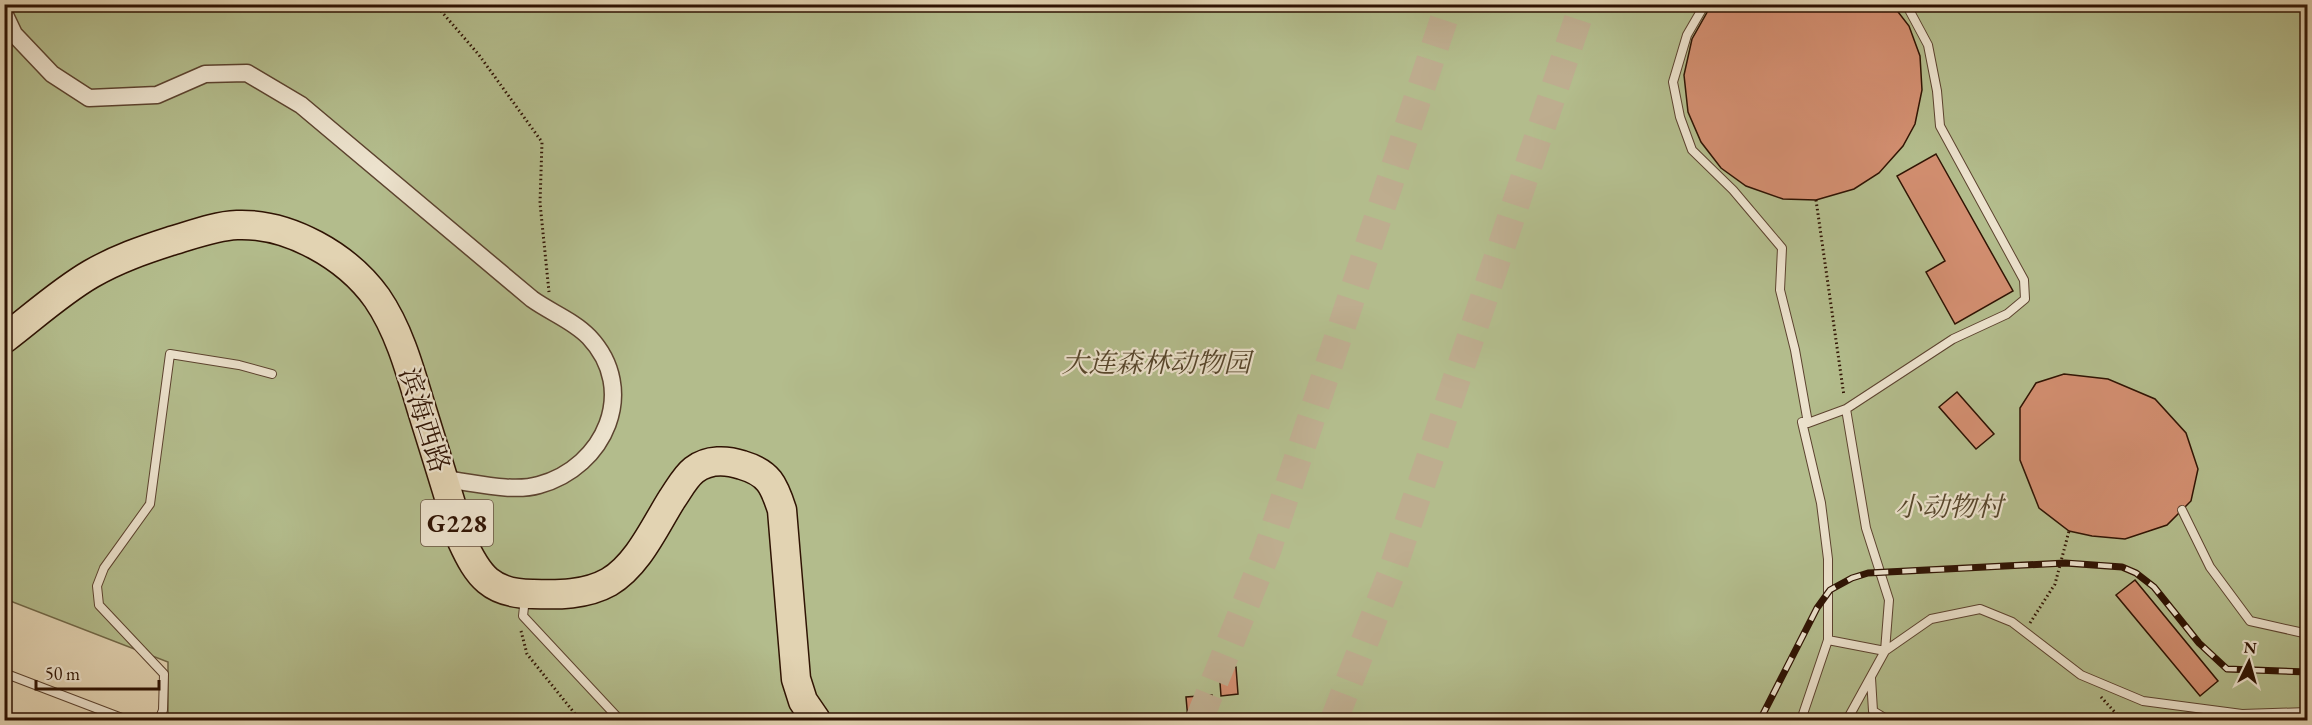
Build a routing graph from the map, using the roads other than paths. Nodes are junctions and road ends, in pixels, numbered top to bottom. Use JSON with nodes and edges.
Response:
{"nodes":[{"id":1,"x":1705,"y":4,"type":"edge"},
{"id":2,"x":1906,"y":4,"type":"edge"},
{"id":3,"x":4,"y":14,"type":"edge"},
{"id":4,"x":4,"y":339,"type":"edge"},
{"id":5,"x":272,"y":374,"type":"dead end"},
{"id":6,"x":1846,"y":409,"type":"junction"},
{"id":7,"x":1802,"y":422,"type":"dead end"},
{"id":8,"x":443,"y":479,"type":"junction"},
{"id":9,"x":2182,"y":510,"type":"dead end"},
{"id":10,"x":524,"y":605,"type":"junction"},
{"id":11,"x":2307,"y":634,"type":"edge"},
{"id":12,"x":1828,"y":640,"type":"junction"},
{"id":13,"x":1885,"y":651,"type":"junction"},
{"id":14,"x":4,"y":673,"type":"edge"},
{"id":15,"x":1871,"y":677,"type":"junction"},
{"id":16,"x":2307,"y":712,"type":"edge"},
{"id":17,"x":127,"y":720,"type":"edge"},
{"id":18,"x":159,"y":720,"type":"edge"},
{"id":19,"x":620,"y":720,"type":"edge"},
{"id":20,"x":816,"y":720,"type":"edge"},
{"id":21,"x":1801,"y":720,"type":"edge"},
{"id":22,"x":1847,"y":720,"type":"edge"},
{"id":23,"x":1888,"y":720,"type":"edge"}],
"edges":[{"from":1,"to":6,"type":"lane"},
{"from":2,"to":6,"type":"lane"},
{"from":3,"to":8,"type":"street"},
{"from":4,"to":8,"type":"highway","name":"滨海西路","number":"G228"},
{"from":5,"to":18,"type":"lane"},
{"from":6,"to":13,"type":"lane"},
{"from":7,"to":12,"type":"lane"},
{"from":8,"to":10,"type":"highway","name":"滨海西路","number":"G228"},
{"from":9,"to":11,"type":"lane"},
{"from":10,"to":19,"type":"lane"},
{"from":10,"to":20,"type":"highway","name":"滨海西路","number":"G228"},
{"from":12,"to":13,"type":"lane"},
{"from":12,"to":21,"type":"lane"},
{"from":13,"to":15,"type":"lane"},
{"from":13,"to":16,"type":"lane"},
{"from":14,"to":17,"type":"lane"},
{"from":15,"to":22,"type":"lane"},
{"from":15,"to":23,"type":"lane"}]}
